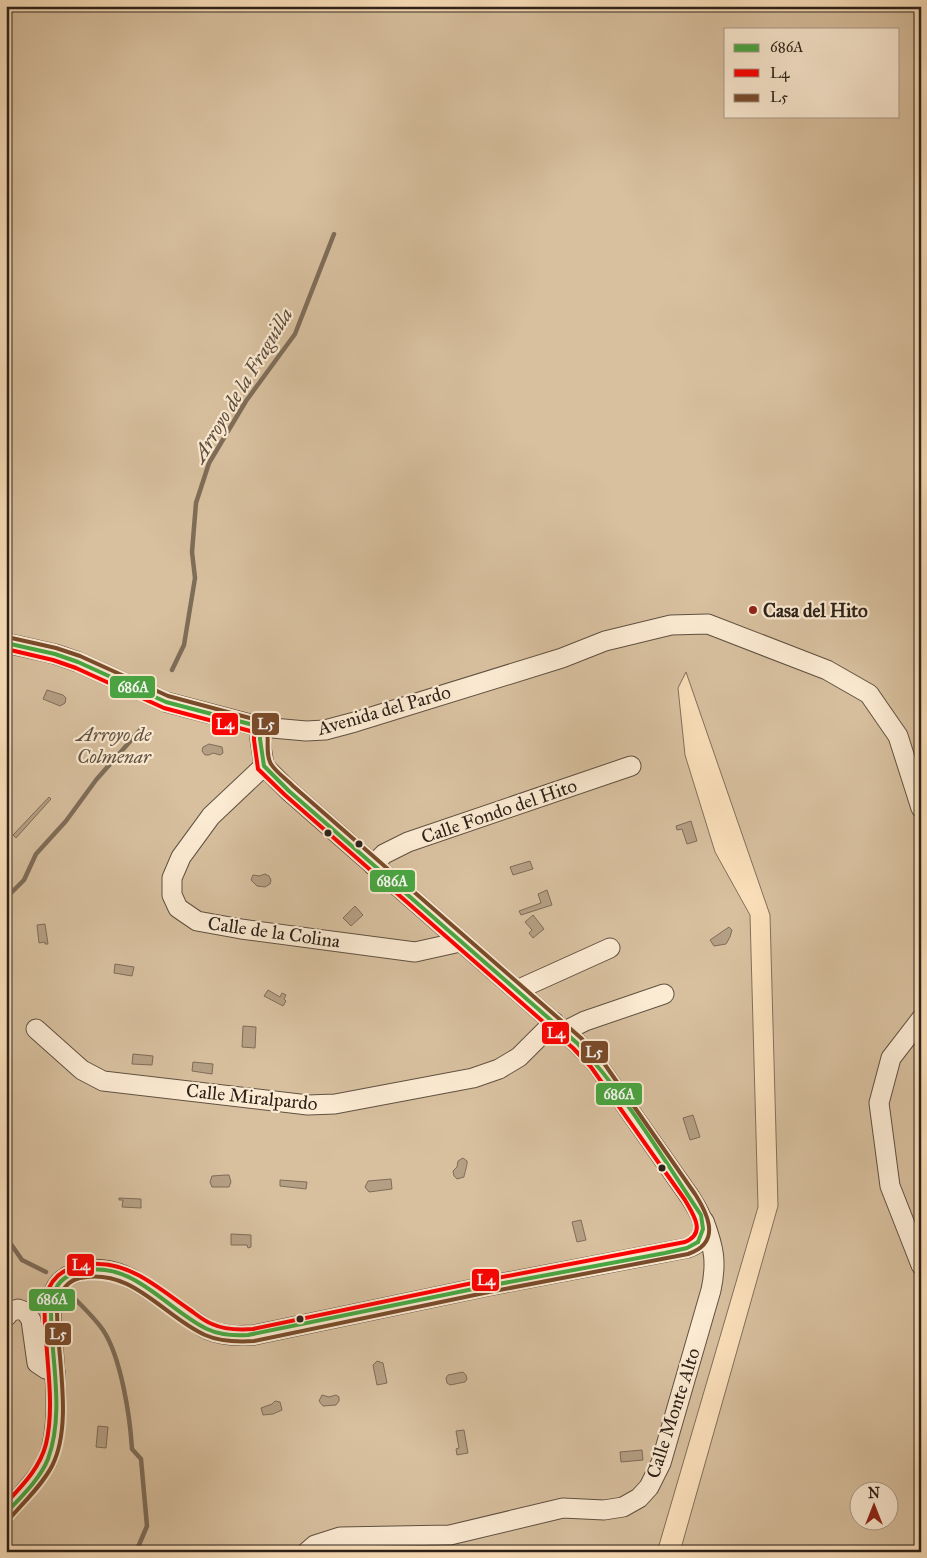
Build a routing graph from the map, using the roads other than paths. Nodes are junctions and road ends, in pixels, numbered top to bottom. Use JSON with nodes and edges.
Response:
{"nodes":[{"id":1,"x":6,"y":643,"type":"edge"},
{"id":2,"x":261,"y":728,"type":"junction"},
{"id":3,"x":264,"y":766,"type":"junction"},
{"id":4,"x":631,"y":766,"type":"dead end"},
{"id":5,"x":921,"y":808,"type":"edge"},
{"id":6,"x":373,"y":865,"type":"junction"},
{"id":7,"x":460,"y":942,"type":"junction"},
{"id":8,"x":610,"y":948,"type":"dead end"},
{"id":9,"x":517,"y":990,"type":"junction"},
{"id":10,"x":664,"y":994,"type":"dead end"},
{"id":11,"x":921,"y":1018,"type":"edge"},
{"id":12,"x":560,"y":1027,"type":"junction"},
{"id":13,"x":36,"y":1029,"type":"dead end"},
{"id":14,"x":701,"y":1215,"type":"junction"},
{"id":15,"x":693,"y":1245,"type":"junction"},
{"id":16,"x":714,"y":1254,"type":"junction"},
{"id":17,"x":921,"y":1265,"type":"edge"},
{"id":18,"x":6,"y":1317,"type":"edge"},
{"id":19,"x":55,"y":1372,"type":"junction"},
{"id":20,"x":6,"y":1513,"type":"edge"},
{"id":21,"x":307,"y":1552,"type":"edge"}],
"edges":[{"from":1,"to":2,"type":"street","name":"Avenida del Pardo"},
{"from":2,"to":3,"type":"street"},
{"from":2,"to":5,"type":"street","name":"Avenida del Pardo"},
{"from":3,"to":6,"type":"street","name":"Calle Monte Alto"},
{"from":3,"to":7,"type":"street","name":"Calle de la Colina"},
{"from":4,"to":6,"type":"street","name":"Calle Fondo del Hito"},
{"from":6,"to":7,"type":"street","name":"Calle Monte Alto"},
{"from":7,"to":9,"type":"street","name":"Calle Monte Alto"},
{"from":8,"to":9,"type":"street"},
{"from":9,"to":12,"type":"street","name":"Calle Monte Alto"},
{"from":10,"to":12,"type":"street"},
{"from":11,"to":17,"type":"street"},
{"from":12,"to":13,"type":"street","name":"Calle Miralpardo"},
{"from":12,"to":14,"type":"street","name":"Calle Monte Alto"},
{"from":14,"to":15,"type":"street"},
{"from":14,"to":16,"type":"street","name":"Calle Monte Alto"},
{"from":15,"to":16,"type":"street"},
{"from":15,"to":19,"type":"street"},
{"from":16,"to":21,"type":"street","name":"Calle Monte Alto"},
{"from":18,"to":19,"type":"street"},
{"from":19,"to":20,"type":"street"}]}
